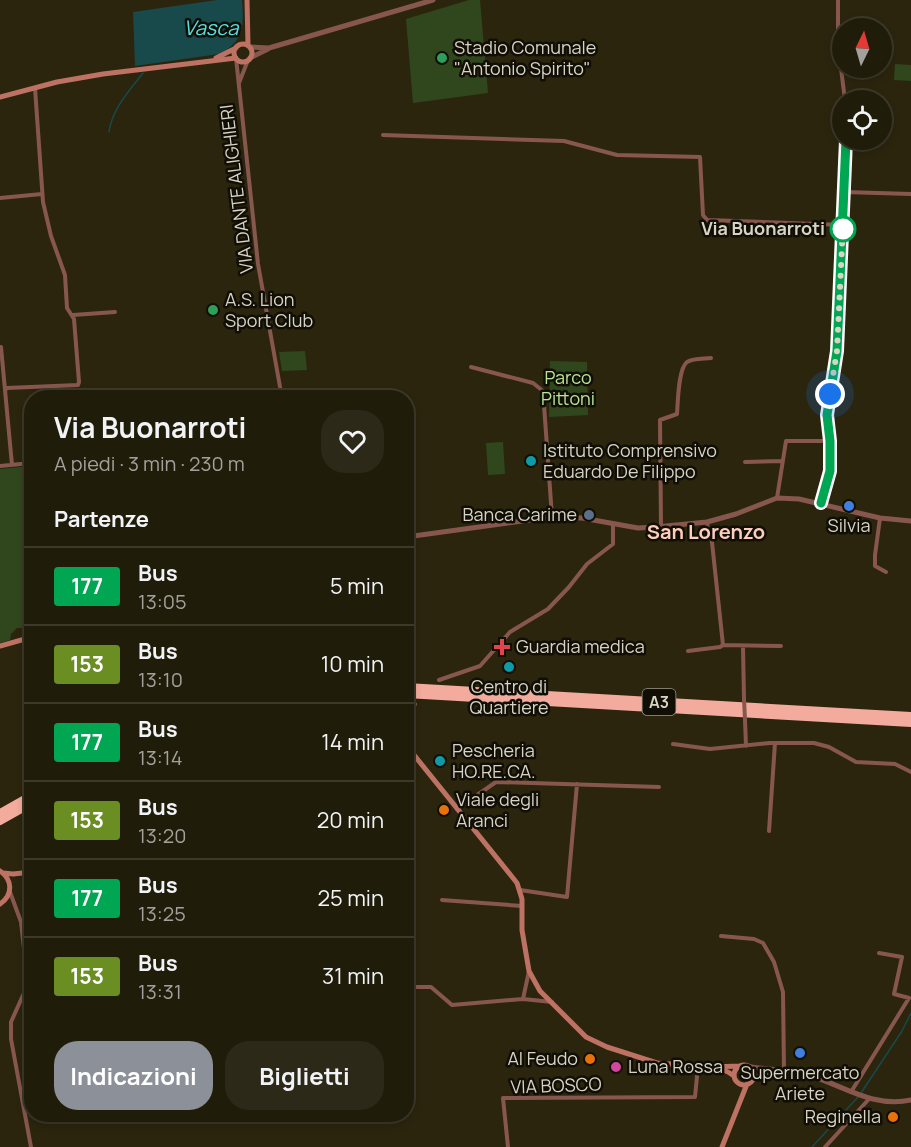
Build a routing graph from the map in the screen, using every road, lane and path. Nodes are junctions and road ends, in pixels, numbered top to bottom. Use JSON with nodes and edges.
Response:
{"nodes":[{"id":1,"x":247,"y":0,"type":"edge"},
{"id":2,"x":433,"y":0,"type":"edge"},
{"id":3,"x":838,"y":0,"type":"edge"},
{"id":4,"x":247,"y":28,"type":"junction"},
{"id":5,"x":249,"y":46,"type":"junction"},
{"id":6,"x":237,"y":47,"type":"junction"},
{"id":7,"x":269,"y":48,"type":"junction"},
{"id":8,"x":236,"y":58,"type":"junction"},
{"id":9,"x":249,"y":59,"type":"junction"},
{"id":10,"x":212,"y":60,"type":"junction"},
{"id":11,"x":238,"y":83,"type":"junction"},
{"id":12,"x":35,"y":88,"type":"junction"},
{"id":13,"x":844,"y":90,"type":"edge"},
{"id":14,"x":0,"y":97,"type":"edge"},
{"id":15,"x":383,"y":135,"type":"dead end"},
{"id":16,"x":846,"y":150,"type":"edge"},
{"id":17,"x":844,"y":192,"type":"junction"},
{"id":18,"x":42,"y":194,"type":"junction"},
{"id":19,"x":911,"y":194,"type":"edge"},
{"id":20,"x":0,"y":198,"type":"edge"},
{"id":21,"x":843,"y":225,"type":"junction"},
{"id":22,"x":115,"y":312,"type":"dead end"},
{"id":23,"x":73,"y":315,"type":"junction"},
{"id":24,"x":1,"y":347,"type":"edge"},
{"id":25,"x":711,"y":358,"type":"dead end"},
{"id":26,"x":471,"y":368,"type":"dead end"},
{"id":27,"x":5,"y":390,"type":"junction"},
{"id":28,"x":281,"y":390,"type":"edge"},
{"id":29,"x":830,"y":441,"type":"junction"},
{"id":30,"x":782,"y":461,"type":"junction"},
{"id":31,"x":745,"y":462,"type":"dead end"},
{"id":32,"x":24,"y":464,"type":"edge"},
{"id":33,"x":12,"y":465,"type":"junction"},
{"id":34,"x":0,"y":466,"type":"edge"},
{"id":35,"x":777,"y":498,"type":"junction"},
{"id":36,"x":821,"y":503,"type":"junction"},
{"id":37,"x":552,"y":517,"type":"junction"},
{"id":38,"x":880,"y":518,"type":"junction"},
{"id":39,"x":911,"y":521,"type":"edge"},
{"id":40,"x":706,"y":522,"type":"junction"},
{"id":41,"x":613,"y":524,"type":"junction"},
{"id":42,"x":661,"y":527,"type":"junction"},
{"id":43,"x":414,"y":536,"type":"edge"},
{"id":44,"x":886,"y":572,"type":"dead end"},
{"id":45,"x":24,"y":639,"type":"edge"},
{"id":46,"x":723,"y":645,"type":"junction"},
{"id":47,"x":0,"y":646,"type":"edge"},
{"id":48,"x":743,"y":646,"type":"junction"},
{"id":49,"x":781,"y":646,"type":"dead end"},
{"id":50,"x":688,"y":651,"type":"dead end"},
{"id":51,"x":439,"y":680,"type":"dead end"},
{"id":52,"x":414,"y":687,"type":"edge"},
{"id":53,"x":414,"y":694,"type":"edge"},
{"id":54,"x":911,"y":716,"type":"edge"},
{"id":55,"x":911,"y":723,"type":"edge"},
{"id":56,"x":775,"y":743,"type":"junction"},
{"id":57,"x":673,"y":744,"type":"dead end"},
{"id":58,"x":746,"y":746,"type":"junction"},
{"id":59,"x":414,"y":755,"type":"edge"},
{"id":60,"x":911,"y":772,"type":"edge"},
{"id":61,"x":577,"y":784,"type":"junction"},
{"id":62,"x":659,"y":787,"type":"dead end"},
{"id":63,"x":24,"y":800,"type":"edge"},
{"id":64,"x":24,"y":808,"type":"edge"},
{"id":65,"x":457,"y":809,"type":"junction"},
{"id":66,"x":0,"y":813,"type":"edge"},
{"id":67,"x":0,"y":821,"type":"edge"},
{"id":68,"x":769,"y":831,"type":"dead end"},
{"id":69,"x":1,"y":872,"type":"edge"},
{"id":70,"x":22,"y":874,"type":"joint"},
{"id":71,"x":10,"y":890,"type":"junction"},
{"id":72,"x":520,"y":890,"type":"junction"},
{"id":73,"x":442,"y":900,"type":"dead end"},
{"id":74,"x":0,"y":904,"type":"edge"},
{"id":75,"x":14,"y":906,"type":"junction"},
{"id":76,"x":522,"y":906,"type":"junction"},
{"id":77,"x":721,"y":936,"type":"dead end"},
{"id":78,"x":24,"y":949,"type":"edge"},
{"id":79,"x":879,"y":953,"type":"dead end"},
{"id":80,"x":529,"y":971,"type":"junction"},
{"id":81,"x":414,"y":987,"type":"edge"},
{"id":82,"x":24,"y":993,"type":"edge"},
{"id":83,"x":523,"y":999,"type":"junction"},
{"id":84,"x":553,"y":1002,"type":"junction"},
{"id":85,"x":698,"y":1066,"type":"junction"},
{"id":86,"x":740,"y":1066,"type":"junction"},
{"id":87,"x":712,"y":1067,"type":"junction"},
{"id":88,"x":751,"y":1067,"type":"junction"},
{"id":89,"x":783,"y":1071,"type":"junction"},
{"id":90,"x":735,"y":1076,"type":"junction"},
{"id":91,"x":754,"y":1078,"type":"junction"},
{"id":92,"x":739,"y":1083,"type":"junction"},
{"id":93,"x":747,"y":1084,"type":"junction"},
{"id":94,"x":851,"y":1092,"type":"junction"},
{"id":95,"x":869,"y":1099,"type":"junction"},
{"id":96,"x":911,"y":1100,"type":"edge"},
{"id":97,"x":737,"y":1106,"type":"junction"},
{"id":98,"x":24,"y":1111,"type":"edge"},
{"id":99,"x":26,"y":1122,"type":"edge"},
{"id":100,"x":31,"y":1147,"type":"edge"},
{"id":101,"x":508,"y":1147,"type":"edge"},
{"id":102,"x":722,"y":1147,"type":"edge"},
{"id":103,"x":825,"y":1147,"type":"edge"}],
"edges":[{"from":1,"to":4,"type":"main road"},
{"from":2,"to":7,"type":"street"},
{"from":3,"to":13,"type":"street"},
{"from":4,"to":5,"type":"main road"},
{"from":4,"to":6,"type":"main road"},
{"from":5,"to":6,"type":"main road"},
{"from":5,"to":7,"type":"street"},
{"from":5,"to":9,"type":"main road"},
{"from":6,"to":8,"type":"main road"},
{"from":6,"to":10,"type":"main road"},
{"from":7,"to":9,"type":"street"},
{"from":8,"to":9,"type":"main road"},
{"from":8,"to":10,"type":"main road"},
{"from":8,"to":11,"type":"street","name":"VIA DANTE ALIGHIERI"},
{"from":9,"to":11,"type":"street","name":"VIA DANTE ALIGHIERI"},
{"from":10,"to":12,"type":"main road"},
{"from":11,"to":28,"type":"street","name":"VIA DANTE ALIGHIERI"},
{"from":12,"to":14,"type":"main road"},
{"from":12,"to":18,"type":"street"},
{"from":15,"to":21,"type":"street"},
{"from":16,"to":17,"type":"street"},
{"from":17,"to":19,"type":"street"},
{"from":17,"to":21,"type":"street"},
{"from":18,"to":20,"type":"street"},
{"from":18,"to":23,"type":"street"},
{"from":21,"to":29,"type":"street"},
{"from":22,"to":23,"type":"street"},
{"from":23,"to":27,"type":"street"},
{"from":24,"to":27,"type":"street"},
{"from":25,"to":42,"type":"street"},
{"from":26,"to":37,"type":"street"},
{"from":27,"to":33,"type":"street"},
{"from":29,"to":30,"type":"street"},
{"from":29,"to":36,"type":"street"},
{"from":30,"to":31,"type":"street"},
{"from":30,"to":35,"type":"street"},
{"from":32,"to":33,"type":"street"},
{"from":33,"to":34,"type":"street"},
{"from":35,"to":36,"type":"street"},
{"from":35,"to":40,"type":"street"},
{"from":36,"to":38,"type":"street"},
{"from":37,"to":41,"type":"street"},
{"from":37,"to":43,"type":"street"},
{"from":38,"to":39,"type":"street"},
{"from":38,"to":44,"type":"street"},
{"from":40,"to":42,"type":"street"},
{"from":40,"to":46,"type":"street"},
{"from":41,"to":42,"type":"street"},
{"from":41,"to":51,"type":"street"},
{"from":45,"to":47,"type":"main road"},
{"from":46,"to":48,"type":"street"},
{"from":46,"to":50,"type":"street"},
{"from":48,"to":49,"type":"street"},
{"from":48,"to":58,"type":"street","bridge":true},
{"from":52,"to":54,"type":"highway","number":"A3"},
{"from":53,"to":55,"type":"highway","number":"A3"},
{"from":56,"to":58,"type":"street"},
{"from":56,"to":60,"type":"street"},
{"from":56,"to":68,"type":"street"},
{"from":57,"to":58,"type":"street"},
{"from":59,"to":65,"type":"main road"},
{"from":61,"to":62,"type":"street"},
{"from":61,"to":65,"type":"street"},
{"from":61,"to":72,"type":"street"},
{"from":63,"to":66,"type":"highway"},
{"from":64,"to":67,"type":"highway"},
{"from":65,"to":72,"type":"main road"},
{"from":69,"to":70,"type":"main road"},
{"from":69,"to":71,"type":"main road"},
{"from":70,"to":71,"type":"main road"},
{"from":71,"to":74,"type":"main road"},
{"from":71,"to":75,"type":"street"},
{"from":72,"to":76,"type":"main road"},
{"from":73,"to":76,"type":"street"},
{"from":74,"to":75,"type":"street"},
{"from":75,"to":78,"type":"street"},
{"from":76,"to":80,"type":"main road"},
{"from":77,"to":89,"type":"street"},
{"from":79,"to":94,"type":"street"},
{"from":80,"to":83,"type":"street"},
{"from":80,"to":84,"type":"main road"},
{"from":81,"to":83,"type":"street"},
{"from":82,"to":98,"type":"street"},
{"from":83,"to":84,"type":"street"},
{"from":84,"to":85,"type":"main road"},
{"from":85,"to":87,"type":"main road"},
{"from":85,"to":101,"type":"street","name":"VIA BOSCO"},
{"from":86,"to":87,"type":"main road"},
{"from":86,"to":88,"type":"main road"},
{"from":86,"to":90,"type":"main road"},
{"from":87,"to":90,"type":"main road"},
{"from":88,"to":89,"type":"street"},
{"from":88,"to":91,"type":"main road"},
{"from":89,"to":91,"type":"street"},
{"from":89,"to":94,"type":"street"},
{"from":90,"to":92,"type":"main road"},
{"from":91,"to":93,"type":"main road"},
{"from":92,"to":93,"type":"main road"},
{"from":92,"to":97,"type":"main road"},
{"from":93,"to":97,"type":"main road"},
{"from":94,"to":95,"type":"street"},
{"from":95,"to":96,"type":"street"},
{"from":95,"to":103,"type":"street"},
{"from":97,"to":102,"type":"main road"},
{"from":99,"to":100,"type":"street"}]}
